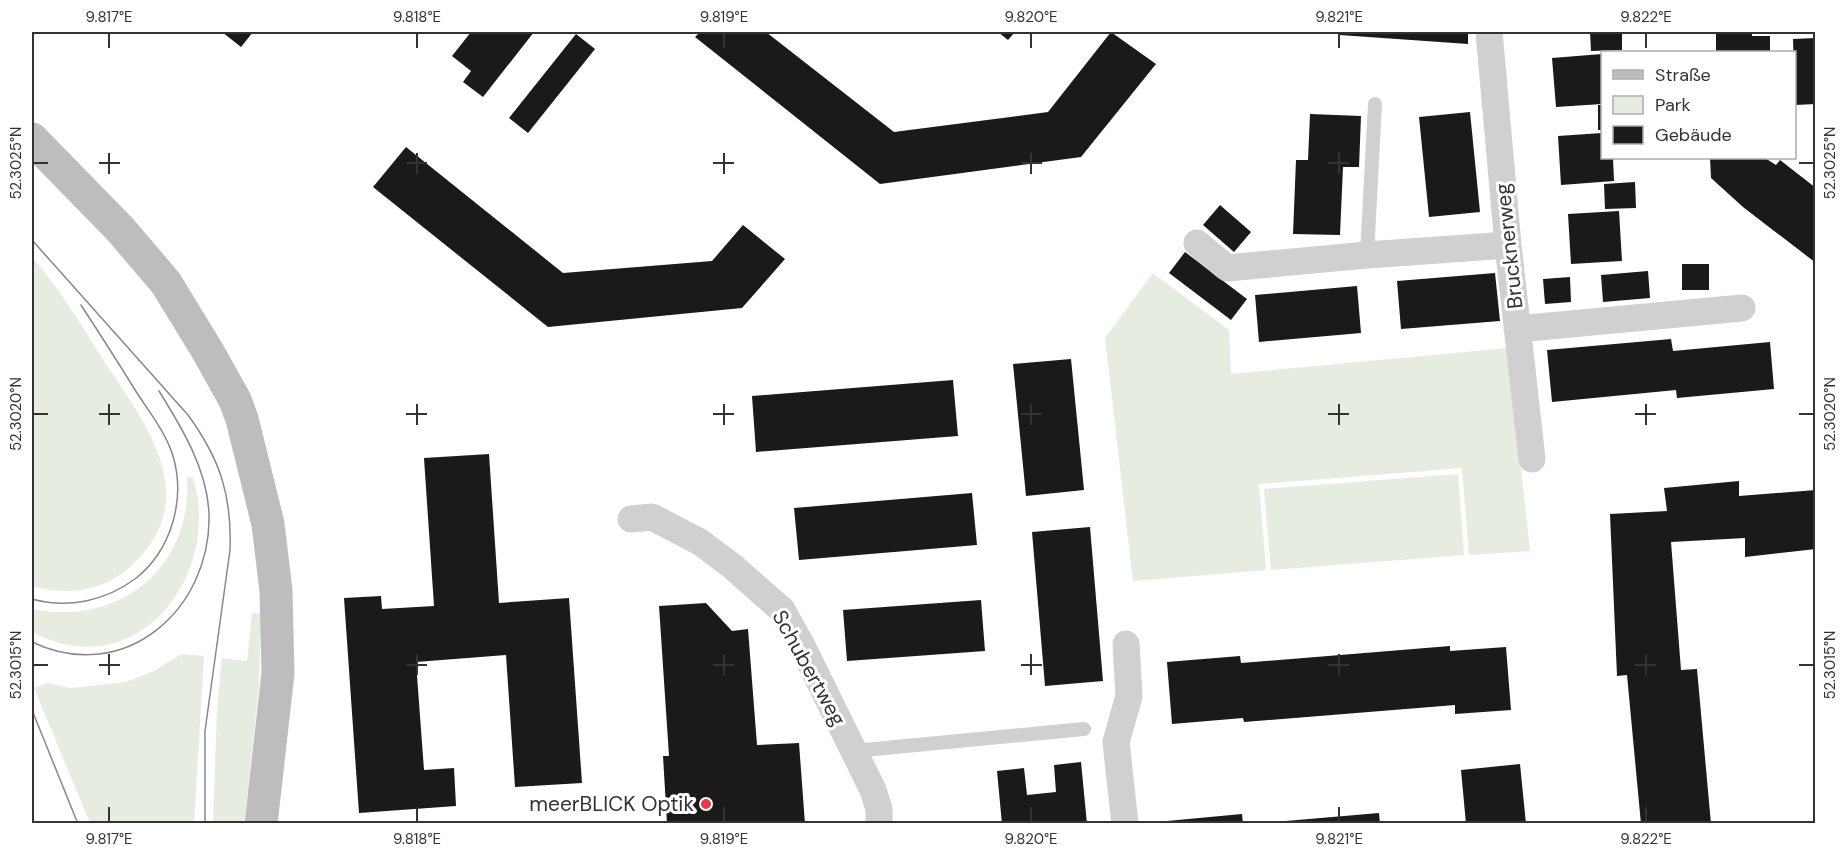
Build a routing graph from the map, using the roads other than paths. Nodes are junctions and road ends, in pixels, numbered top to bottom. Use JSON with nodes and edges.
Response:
{"nodes":[{"id":1,"x":1489,"y":32,"type":"edge"},
{"id":2,"x":1375,"y":104,"type":"dead end"},
{"id":3,"x":32,"y":139,"type":"edge"},
{"id":4,"x":1197,"y":243,"type":"dead end"},
{"id":5,"x":1508,"y":245,"type":"junction"},
{"id":6,"x":1367,"y":255,"type":"junction"},
{"id":7,"x":1742,"y":308,"type":"dead end"},
{"id":8,"x":1517,"y":329,"type":"junction"},
{"id":9,"x":1532,"y":459,"type":"dead end"},
{"id":10,"x":631,"y":519,"type":"dead end"},
{"id":11,"x":1126,"y":644,"type":"dead end"},
{"id":12,"x":1084,"y":729,"type":"dead end"},
{"id":13,"x":854,"y":751,"type":"junction"},
{"id":14,"x":261,"y":824,"type":"edge"},
{"id":15,"x":879,"y":824,"type":"edge"},
{"id":16,"x":1125,"y":824,"type":"edge"}],
"edges":[{"from":1,"to":5,"type":"street","name":"Brucknerweg"},
{"from":2,"to":6,"type":"lane"},
{"from":3,"to":14,"type":"main road"},
{"from":4,"to":6,"type":"street"},
{"from":5,"to":6,"type":"street"},
{"from":5,"to":8,"type":"street","name":"Brucknerweg"},
{"from":7,"to":8,"type":"street"},
{"from":8,"to":9,"type":"street","name":"Brucknerweg"},
{"from":10,"to":13,"type":"street","name":"Schubertweg"},
{"from":11,"to":16,"type":"street"},
{"from":12,"to":13,"type":"lane"},
{"from":13,"to":15,"type":"street","name":"Schubertweg"}]}
